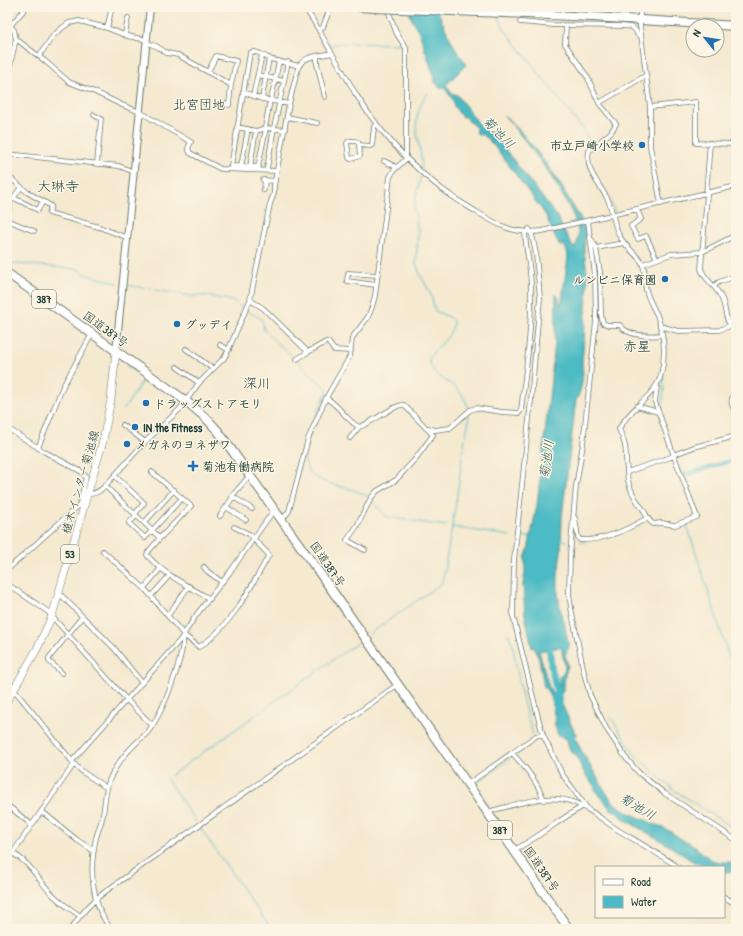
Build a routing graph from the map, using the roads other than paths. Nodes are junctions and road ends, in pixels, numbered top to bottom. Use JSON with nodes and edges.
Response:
{"nodes":[{"id":1,"x":112,"y":7,"type":"edge"},
{"id":2,"x":150,"y":7,"type":"edge"},
{"id":3,"x":304,"y":7,"type":"edge"},
{"id":4,"x":360,"y":7,"type":"edge"},
{"id":5,"x":640,"y":7,"type":"edge"},
{"id":6,"x":375,"y":8,"type":"edge"},
{"id":7,"x":24,"y":10,"type":"dead end"},
{"id":8,"x":329,"y":11,"type":"dead end"},
{"id":9,"x":389,"y":13,"type":"dead end"},
{"id":10,"x":128,"y":18,"type":"dead end"},
{"id":11,"x":640,"y":20,"type":"junction"},
{"id":12,"x":7,"y":22,"type":"edge"},
{"id":13,"x":520,"y":22,"type":"dead end"},
{"id":14,"x":566,"y":25,"type":"junction"},
{"id":15,"x":10,"y":26,"type":"junction"},
{"id":16,"x":736,"y":26,"type":"edge"},
{"id":17,"x":107,"y":28,"type":"junction"},
{"id":18,"x":319,"y":30,"type":"junction"},
{"id":19,"x":125,"y":34,"type":"junction"},
{"id":20,"x":641,"y":37,"type":"junction"},
{"id":21,"x":16,"y":39,"type":"junction"},
{"id":22,"x":147,"y":42,"type":"junction"},
{"id":23,"x":332,"y":54,"type":"junction"},
{"id":24,"x":262,"y":55,"type":"junction"},
{"id":25,"x":39,"y":56,"type":"junction"},
{"id":26,"x":317,"y":56,"type":"junction"},
{"id":27,"x":269,"y":58,"type":"junction"},
{"id":28,"x":279,"y":61,"type":"junction"},
{"id":29,"x":288,"y":62,"type":"junction"},
{"id":30,"x":299,"y":66,"type":"junction"},
{"id":31,"x":208,"y":72,"type":"junction"},
{"id":32,"x":258,"y":75,"type":"junction"},
{"id":33,"x":645,"y":76,"type":"junction"},
{"id":34,"x":266,"y":77,"type":"junction"},
{"id":35,"x":7,"y":79,"type":"edge"},
{"id":36,"x":275,"y":80,"type":"junction"},
{"id":37,"x":284,"y":82,"type":"junction"},
{"id":38,"x":294,"y":84,"type":"junction"},
{"id":39,"x":231,"y":85,"type":"junction"},
{"id":40,"x":243,"y":92,"type":"junction"},
{"id":41,"x":253,"y":96,"type":"junction"},
{"id":42,"x":325,"y":97,"type":"dead end"},
{"id":43,"x":262,"y":99,"type":"junction"},
{"id":44,"x":271,"y":100,"type":"junction"},
{"id":45,"x":279,"y":102,"type":"junction"},
{"id":46,"x":598,"y":103,"type":"junction"},
{"id":47,"x":229,"y":104,"type":"dead end"},
{"id":48,"x":289,"y":104,"type":"junction"},
{"id":49,"x":650,"y":107,"type":"junction"},
{"id":50,"x":140,"y":112,"type":"junction"},
{"id":51,"x":94,"y":115,"type":"dead end"},
{"id":52,"x":287,"y":117,"type":"junction"},
{"id":53,"x":317,"y":123,"type":"dead end"},
{"id":54,"x":376,"y":124,"type":"junction"},
{"id":55,"x":238,"y":127,"type":"junction"},
{"id":56,"x":266,"y":128,"type":"junction"},
{"id":57,"x":274,"y":128,"type":"junction"},
{"id":58,"x":248,"y":129,"type":"junction"},
{"id":59,"x":285,"y":130,"type":"junction"},
{"id":60,"x":256,"y":131,"type":"junction"},
{"id":61,"x":710,"y":143,"type":"junction"},
{"id":62,"x":736,"y":144,"type":"edge"},
{"id":63,"x":359,"y":145,"type":"junction"},
{"id":64,"x":7,"y":154,"type":"edge"},
{"id":65,"x":406,"y":159,"type":"junction"},
{"id":66,"x":384,"y":161,"type":"dead end"},
{"id":67,"x":97,"y":164,"type":"junction"},
{"id":68,"x":241,"y":166,"type":"junction"},
{"id":69,"x":250,"y":167,"type":"junction"},
{"id":70,"x":258,"y":167,"type":"junction"},
{"id":71,"x":396,"y":167,"type":"junction"},
{"id":72,"x":266,"y":168,"type":"junction"},
{"id":73,"x":277,"y":170,"type":"junction"},
{"id":74,"x":134,"y":172,"type":"junction"},
{"id":75,"x":7,"y":175,"type":"edge"},
{"id":76,"x":275,"y":181,"type":"junction"},
{"id":77,"x":736,"y":186,"type":"edge"},
{"id":78,"x":21,"y":187,"type":"junction"},
{"id":79,"x":264,"y":190,"type":"dead end"},
{"id":80,"x":706,"y":194,"type":"junction"},
{"id":81,"x":14,"y":198,"type":"junction"},
{"id":82,"x":8,"y":202,"type":"edge"},
{"id":83,"x":43,"y":202,"type":"junction"},
{"id":84,"x":661,"y":204,"type":"junction"},
{"id":85,"x":637,"y":210,"type":"junction"},
{"id":86,"x":613,"y":215,"type":"junction"},
{"id":87,"x":7,"y":217,"type":"edge"},
{"id":88,"x":7,"y":220,"type":"edge"},
{"id":89,"x":588,"y":221,"type":"junction"},
{"id":90,"x":34,"y":231,"type":"dead end"},
{"id":91,"x":531,"y":231,"type":"junction"},
{"id":92,"x":525,"y":233,"type":"junction"},
{"id":93,"x":736,"y":235,"type":"edge"},
{"id":94,"x":590,"y":236,"type":"junction"},
{"id":95,"x":128,"y":238,"type":"junction"},
{"id":96,"x":624,"y":243,"type":"junction"},
{"id":97,"x":596,"y":248,"type":"junction"},
{"id":98,"x":702,"y":252,"type":"junction"},
{"id":99,"x":657,"y":259,"type":"junction"},
{"id":100,"x":643,"y":264,"type":"junction"},
{"id":101,"x":7,"y":273,"type":"edge"},
{"id":102,"x":378,"y":275,"type":"junction"},
{"id":103,"x":736,"y":276,"type":"edge"},
{"id":104,"x":376,"y":285,"type":"junction"},
{"id":105,"x":714,"y":286,"type":"junction"},
{"id":106,"x":250,"y":300,"type":"junction"},
{"id":107,"x":660,"y":326,"type":"junction"},
{"id":108,"x":730,"y":326,"type":"junction"},
{"id":109,"x":736,"y":331,"type":"edge"},
{"id":110,"x":92,"y":334,"type":"junction"},
{"id":111,"x":662,"y":335,"type":"junction"},
{"id":112,"x":220,"y":345,"type":"dead end"},
{"id":113,"x":186,"y":349,"type":"dead end"},
{"id":114,"x":229,"y":350,"type":"junction"},
{"id":115,"x":116,"y":351,"type":"junction"},
{"id":116,"x":351,"y":351,"type":"junction"},
{"id":117,"x":308,"y":352,"type":"junction"},
{"id":118,"x":298,"y":359,"type":"dead end"},
{"id":119,"x":177,"y":367,"type":"dead end"},
{"id":120,"x":213,"y":369,"type":"junction"},
{"id":121,"x":200,"y":383,"type":"junction"},
{"id":122,"x":657,"y":386,"type":"junction"},
{"id":123,"x":736,"y":388,"type":"edge"},
{"id":124,"x":326,"y":398,"type":"junction"},
{"id":125,"x":186,"y":401,"type":"junction"},
{"id":126,"x":637,"y":406,"type":"junction"},
{"id":127,"x":658,"y":412,"type":"junction"},
{"id":128,"x":736,"y":413,"type":"edge"},
{"id":129,"x":123,"y":425,"type":"dead end"},
{"id":130,"x":359,"y":427,"type":"junction"},
{"id":131,"x":7,"y":428,"type":"edge"},
{"id":132,"x":427,"y":428,"type":"junction"},
{"id":133,"x":736,"y":436,"type":"edge"},
{"id":134,"x":350,"y":438,"type":"dead end"},
{"id":135,"x":146,"y":442,"type":"junction"},
{"id":136,"x":38,"y":448,"type":"junction"},
{"id":137,"x":673,"y":455,"type":"junction"},
{"id":138,"x":152,"y":472,"type":"dead end"},
{"id":139,"x":627,"y":472,"type":"junction"},
{"id":140,"x":250,"y":475,"type":"junction"},
{"id":141,"x":115,"y":476,"type":"junction"},
{"id":142,"x":105,"y":486,"type":"junction"},
{"id":143,"x":174,"y":490,"type":"junction"},
{"id":144,"x":89,"y":494,"type":"junction"},
{"id":145,"x":233,"y":497,"type":"junction"},
{"id":146,"x":182,"y":498,"type":"junction"},
{"id":147,"x":83,"y":502,"type":"junction"},
{"id":148,"x":226,"y":507,"type":"junction"},
{"id":149,"x":252,"y":509,"type":"dead end"},
{"id":150,"x":274,"y":510,"type":"junction"},
{"id":151,"x":574,"y":513,"type":"junction"},
{"id":152,"x":136,"y":515,"type":"junction"},
{"id":153,"x":220,"y":516,"type":"dead end"},
{"id":154,"x":647,"y":518,"type":"junction"},
{"id":155,"x":246,"y":520,"type":"dead end"},
{"id":156,"x":282,"y":520,"type":"junction"},
{"id":157,"x":144,"y":523,"type":"junction"},
{"id":158,"x":234,"y":527,"type":"dead end"},
{"id":159,"x":152,"y":530,"type":"junction"},
{"id":160,"x":160,"y":538,"type":"junction"},
{"id":161,"x":253,"y":539,"type":"junction"},
{"id":162,"x":365,"y":550,"type":"dead end"},
{"id":163,"x":103,"y":551,"type":"dead end"},
{"id":164,"x":204,"y":567,"type":"dead end"},
{"id":165,"x":161,"y":568,"type":"junction"},
{"id":166,"x":7,"y":570,"type":"edge"},
{"id":167,"x":170,"y":575,"type":"junction"},
{"id":168,"x":222,"y":582,"type":"junction"},
{"id":169,"x":7,"y":584,"type":"edge"},
{"id":170,"x":189,"y":586,"type":"junction"},
{"id":171,"x":144,"y":588,"type":"junction"},
{"id":172,"x":59,"y":593,"type":"junction"},
{"id":173,"x":151,"y":596,"type":"junction"},
{"id":174,"x":210,"y":599,"type":"junction"},
{"id":175,"x":168,"y":614,"type":"junction"},
{"id":176,"x":52,"y":616,"type":"junction"},
{"id":177,"x":82,"y":617,"type":"junction"},
{"id":178,"x":68,"y":634,"type":"junction"},
{"id":179,"x":184,"y":635,"type":"junction"},
{"id":180,"x":62,"y":673,"type":"dead end"},
{"id":181,"x":7,"y":679,"type":"edge"},
{"id":182,"x":142,"y":683,"type":"junction"},
{"id":183,"x":397,"y":685,"type":"junction"},
{"id":184,"x":14,"y":689,"type":"junction"},
{"id":185,"x":127,"y":700,"type":"junction"},
{"id":186,"x":7,"y":701,"type":"edge"},
{"id":187,"x":152,"y":725,"type":"junction"},
{"id":188,"x":543,"y":734,"type":"junction"},
{"id":189,"x":512,"y":754,"type":"junction"},
{"id":190,"x":73,"y":763,"type":"junction"},
{"id":191,"x":468,"y":784,"type":"junction"},
{"id":192,"x":107,"y":788,"type":"junction"},
{"id":193,"x":544,"y":800,"type":"junction"},
{"id":194,"x":7,"y":805,"type":"edge"},
{"id":195,"x":584,"y":808,"type":"junction"},
{"id":196,"x":487,"y":812,"type":"junction"},
{"id":197,"x":40,"y":813,"type":"junction"},
{"id":198,"x":32,"y":825,"type":"junction"},
{"id":199,"x":736,"y":840,"type":"edge"},
{"id":200,"x":514,"y":850,"type":"junction"},
{"id":201,"x":94,"y":851,"type":"junction"},
{"id":202,"x":12,"y":853,"type":"junction"},
{"id":203,"x":7,"y":861,"type":"edge"},
{"id":204,"x":676,"y":866,"type":"edge"},
{"id":205,"x":725,"y":898,"type":"edge"},
{"id":206,"x":96,"y":899,"type":"junction"},
{"id":207,"x":736,"y":904,"type":"edge"},
{"id":208,"x":79,"y":915,"type":"junction"},
{"id":209,"x":71,"y":929,"type":"edge"},
{"id":210,"x":111,"y":929,"type":"edge"},
{"id":211,"x":569,"y":929,"type":"edge"}],
"edges":[{"from":1,"to":17,"type":"street"},
{"from":2,"to":22,"type":"street"},
{"from":3,"to":18,"type":"street"},
{"from":4,"to":6,"type":"highway"},
{"from":5,"to":11,"type":"street"},
{"from":6,"to":11,"type":"highway","bridge":true},
{"from":7,"to":15,"type":"street"},
{"from":8,"to":18,"type":"street"},
{"from":9,"to":65,"type":"street"},
{"from":10,"to":19,"type":"street"},
{"from":11,"to":16,"type":"highway"},
{"from":11,"to":20,"type":"street"},
{"from":12,"to":15,"type":"street"},
{"from":13,"to":14,"type":"street"},
{"from":14,"to":20,"type":"street"},
{"from":14,"to":46,"type":"street"},
{"from":15,"to":21,"type":"street"},
{"from":17,"to":19,"type":"street"},
{"from":17,"to":25,"type":"street"},
{"from":18,"to":23,"type":"street"},
{"from":19,"to":22,"type":"street"},
{"from":20,"to":33,"type":"street"},
{"from":21,"to":25,"type":"street"},
{"from":21,"to":35,"type":"street"},
{"from":22,"to":31,"type":"street"},
{"from":22,"to":50,"type":"street"},
{"from":23,"to":26,"type":"street"},
{"from":23,"to":54,"type":"street"},
{"from":24,"to":27,"type":"street"},
{"from":24,"to":32,"type":"street"},
{"from":24,"to":40,"type":"street"},
{"from":25,"to":50,"type":"street"},
{"from":26,"to":30,"type":"street"},
{"from":26,"to":42,"type":"street"},
{"from":27,"to":28,"type":"street"},
{"from":27,"to":34,"type":"street"},
{"from":28,"to":29,"type":"street"},
{"from":28,"to":36,"type":"street"},
{"from":29,"to":30,"type":"street"},
{"from":29,"to":37,"type":"street"},
{"from":30,"to":38,"type":"street"},
{"from":31,"to":39,"type":"street"},
{"from":31,"to":39,"type":"street"},
{"from":32,"to":34,"type":"street"},
{"from":32,"to":41,"type":"street"},
{"from":33,"to":46,"type":"street"},
{"from":33,"to":49,"type":"street"},
{"from":34,"to":36,"type":"street"},
{"from":34,"to":43,"type":"street"},
{"from":36,"to":37,"type":"street"},
{"from":36,"to":44,"type":"street"},
{"from":37,"to":38,"type":"street"},
{"from":37,"to":45,"type":"street"},
{"from":38,"to":48,"type":"street"},
{"from":39,"to":47,"type":"street"},
{"from":40,"to":41,"type":"street"},
{"from":40,"to":55,"type":"street"},
{"from":41,"to":43,"type":"street"},
{"from":43,"to":44,"type":"street"},
{"from":44,"to":45,"type":"street"},
{"from":44,"to":56,"type":"street"},
{"from":45,"to":48,"type":"street"},
{"from":45,"to":57,"type":"street"},
{"from":46,"to":86,"type":"street"},
{"from":48,"to":52,"type":"street"},
{"from":49,"to":61,"type":"street"},
{"from":49,"to":84,"type":"street"},
{"from":50,"to":73,"type":"street"},
{"from":50,"to":74,"type":"street"},
{"from":51,"to":67,"type":"street"},
{"from":52,"to":53,"type":"street"},
{"from":52,"to":59,"type":"street"},
{"from":54,"to":63,"type":"street"},
{"from":54,"to":65,"type":"street"},
{"from":55,"to":58,"type":"street"},
{"from":55,"to":68,"type":"street"},
{"from":56,"to":57,"type":"street"},
{"from":56,"to":60,"type":"street"},
{"from":56,"to":70,"type":"street"},
{"from":57,"to":59,"type":"street"},
{"from":57,"to":72,"type":"street"},
{"from":58,"to":60,"type":"street"},
{"from":58,"to":68,"type":"street"},
{"from":59,"to":73,"type":"street"},
{"from":60,"to":69,"type":"street"},
{"from":61,"to":62,"type":"street"},
{"from":61,"to":80,"type":"street"},
{"from":63,"to":63,"type":"street"},
{"from":64,"to":67,"type":"street"},
{"from":65,"to":71,"type":"street"},
{"from":65,"to":92,"type":"street"},
{"from":66,"to":71,"type":"street"},
{"from":67,"to":74,"type":"street"},
{"from":68,"to":69,"type":"street"},
{"from":69,"to":70,"type":"street"},
{"from":70,"to":72,"type":"street"},
{"from":71,"to":102,"type":"street"},
{"from":72,"to":73,"type":"street"},
{"from":73,"to":76,"type":"street"},
{"from":74,"to":95,"type":"street"},
{"from":75,"to":78,"type":"street"},
{"from":76,"to":79,"type":"street"},
{"from":76,"to":106,"type":"street"},
{"from":77,"to":80,"type":"street"},
{"from":78,"to":81,"type":"street"},
{"from":78,"to":83,"type":"street"},
{"from":80,"to":84,"type":"street"},
{"from":80,"to":98,"type":"street"},
{"from":81,"to":82,"type":"street"},
{"from":81,"to":83,"type":"street"},
{"from":82,"to":87,"type":"street"},
{"from":83,"to":95,"type":"street"},
{"from":84,"to":85,"type":"street"},
{"from":85,"to":86,"type":"street"},
{"from":85,"to":99,"type":"street"},
{"from":86,"to":89,"type":"street"},
{"from":86,"to":96,"type":"street"},
{"from":88,"to":90,"type":"street"},
{"from":89,"to":91,"type":"street"},
{"from":89,"to":94,"type":"street"},
{"from":91,"to":92,"type":"street"},
{"from":91,"to":188,"type":"street"},
{"from":92,"to":132,"type":"street"},
{"from":93,"to":98,"type":"street"},
{"from":94,"to":97,"type":"street"},
{"from":94,"to":151,"type":"street"},
{"from":95,"to":115,"type":"street"},
{"from":96,"to":97,"type":"street"},
{"from":96,"to":100,"type":"street"},
{"from":97,"to":111,"type":"street"},
{"from":98,"to":99,"type":"street"},
{"from":98,"to":105,"type":"street"},
{"from":99,"to":100,"type":"street"},
{"from":100,"to":107,"type":"street"},
{"from":101,"to":110,"type":"highway","name":"国道387号","number":"387"},
{"from":102,"to":104,"type":"street"},
{"from":102,"to":104,"type":"street"},
{"from":103,"to":105,"type":"street"},
{"from":104,"to":116,"type":"street"},
{"from":105,"to":108,"type":"street"},
{"from":106,"to":114,"type":"street"},
{"from":106,"to":117,"type":"street"},
{"from":107,"to":108,"type":"street"},
{"from":107,"to":111,"type":"street"},
{"from":108,"to":109,"type":"street"},
{"from":110,"to":115,"type":"highway","name":"国道387号","number":"387"},
{"from":110,"to":136,"type":"street"},
{"from":111,"to":122,"type":"street"},
{"from":112,"to":114,"type":"street"},
{"from":113,"to":120,"type":"street"},
{"from":114,"to":120,"type":"street"},
{"from":115,"to":125,"type":"highway","name":"国道387号","number":"387"},
{"from":115,"to":144,"type":"main road","name":"植木インター菊池線","number":"53"},
{"from":116,"to":117,"type":"street"},
{"from":116,"to":124,"type":"street"},
{"from":117,"to":118,"type":"street"},
{"from":119,"to":121,"type":"street"},
{"from":120,"to":121,"type":"street"},
{"from":121,"to":125,"type":"street"},
{"from":122,"to":126,"type":"street"},
{"from":122,"to":127,"type":"street"},
{"from":123,"to":128,"type":"street"},
{"from":124,"to":130,"type":"street"},
{"from":124,"to":156,"type":"street"},
{"from":125,"to":135,"type":"street"},
{"from":125,"to":140,"type":"highway","name":"国道387号","number":"387"},
{"from":126,"to":127,"type":"street"},
{"from":126,"to":139,"type":"street"},
{"from":127,"to":137,"type":"street"},
{"from":129,"to":135,"type":"street"},
{"from":130,"to":132,"type":"street"},
{"from":130,"to":134,"type":"street"},
{"from":131,"to":136,"type":"street"},
{"from":132,"to":162,"type":"street"},
{"from":133,"to":137,"type":"street"},
{"from":135,"to":141,"type":"street"},
{"from":136,"to":147,"type":"street"},
{"from":137,"to":139,"type":"street"},
{"from":137,"to":154,"type":"street"},
{"from":138,"to":143,"type":"street"},
{"from":139,"to":154,"type":"street"},
{"from":140,"to":145,"type":"street"},
{"from":140,"to":150,"type":"highway","name":"国道387号","number":"387"},
{"from":141,"to":142,"type":"street"},
{"from":141,"to":152,"type":"street"},
{"from":142,"to":144,"type":"street"},
{"from":142,"to":152,"type":"street"},
{"from":143,"to":146,"type":"street"},
{"from":143,"to":157,"type":"street"},
{"from":144,"to":147,"type":"main road","name":"植木インター菊池線","number":"53"},
{"from":145,"to":148,"type":"street"},
{"from":145,"to":149,"type":"street"},
{"from":146,"to":159,"type":"street"},
{"from":146,"to":160,"type":"street"},
{"from":147,"to":166,"type":"street"},
{"from":147,"to":172,"type":"main road","name":"植木インター菊池線","number":"53"},
{"from":148,"to":153,"type":"street"},
{"from":148,"to":155,"type":"street"},
{"from":150,"to":156,"type":"highway","name":"国道387号","number":"387"},
{"from":150,"to":161,"type":"street"},
{"from":151,"to":154,"type":"street"},
{"from":151,"to":199,"type":"street"},
{"from":152,"to":157,"type":"street"},
{"from":152,"to":159,"type":"street"},
{"from":156,"to":183,"type":"highway","name":"国道387号","number":"387"},
{"from":157,"to":159,"type":"street"},
{"from":158,"to":161,"type":"street"},
{"from":159,"to":160,"type":"street"},
{"from":160,"to":165,"type":"street"},
{"from":161,"to":168,"type":"street"},
{"from":161,"to":179,"type":"street"},
{"from":163,"to":171,"type":"street"},
{"from":164,"to":168,"type":"street"},
{"from":165,"to":167,"type":"street"},
{"from":165,"to":171,"type":"street"},
{"from":167,"to":170,"type":"street"},
{"from":167,"to":173,"type":"street"},
{"from":168,"to":174,"type":"street"},
{"from":169,"to":176,"type":"street"},
{"from":170,"to":174,"type":"street"},
{"from":170,"to":175,"type":"street"},
{"from":171,"to":173,"type":"street"},
{"from":172,"to":176,"type":"main road","name":"植木インター菊池線","number":"53"},
{"from":172,"to":177,"type":"street"},
{"from":173,"to":175,"type":"street"},
{"from":174,"to":179,"type":"street"},
{"from":175,"to":179,"type":"street"},
{"from":176,"to":178,"type":"street"},
{"from":176,"to":184,"type":"main road","name":"植木インター菊池線","number":"53"},
{"from":177,"to":178,"type":"street"},
{"from":177,"to":182,"type":"street"},
{"from":178,"to":180,"type":"street"},
{"from":178,"to":185,"type":"street"},
{"from":179,"to":182,"type":"street"},
{"from":179,"to":187,"type":"street"},
{"from":181,"to":184,"type":"street"},
{"from":182,"to":185,"type":"street"},
{"from":183,"to":191,"type":"highway","name":"国道387号","number":"387"},
{"from":183,"to":206,"type":"street"},
{"from":184,"to":186,"type":"main road","name":"植木インター菊池線","number":"53"},
{"from":184,"to":190,"type":"street"},
{"from":185,"to":187,"type":"street"},
{"from":185,"to":190,"type":"street"},
{"from":187,"to":192,"type":"street"},
{"from":188,"to":189,"type":"street"},
{"from":188,"to":195,"type":"street"},
{"from":189,"to":191,"type":"street"},
{"from":189,"to":193,"type":"street"},
{"from":190,"to":192,"type":"street"},
{"from":190,"to":197,"type":"street"},
{"from":191,"to":196,"type":"highway","name":"国道387号","number":"387"},
{"from":192,"to":201,"type":"street"},
{"from":193,"to":195,"type":"street"},
{"from":193,"to":196,"type":"street"},
{"from":194,"to":198,"type":"street"},
{"from":195,"to":200,"type":"street"},
{"from":195,"to":204,"type":"street"},
{"from":196,"to":200,"type":"highway","name":"国道387号","number":"387"},
{"from":197,"to":198,"type":"street"},
{"from":197,"to":201,"type":"street"},
{"from":198,"to":202,"type":"street"},
{"from":200,"to":211,"type":"highway","name":"国道387号","number":"387"},
{"from":201,"to":206,"type":"street"},
{"from":202,"to":203,"type":"street"},
{"from":202,"to":208,"type":"street"},
{"from":205,"to":207,"type":"street"},
{"from":206,"to":208,"type":"street"},
{"from":206,"to":210,"type":"street"},
{"from":208,"to":209,"type":"street"}]}
